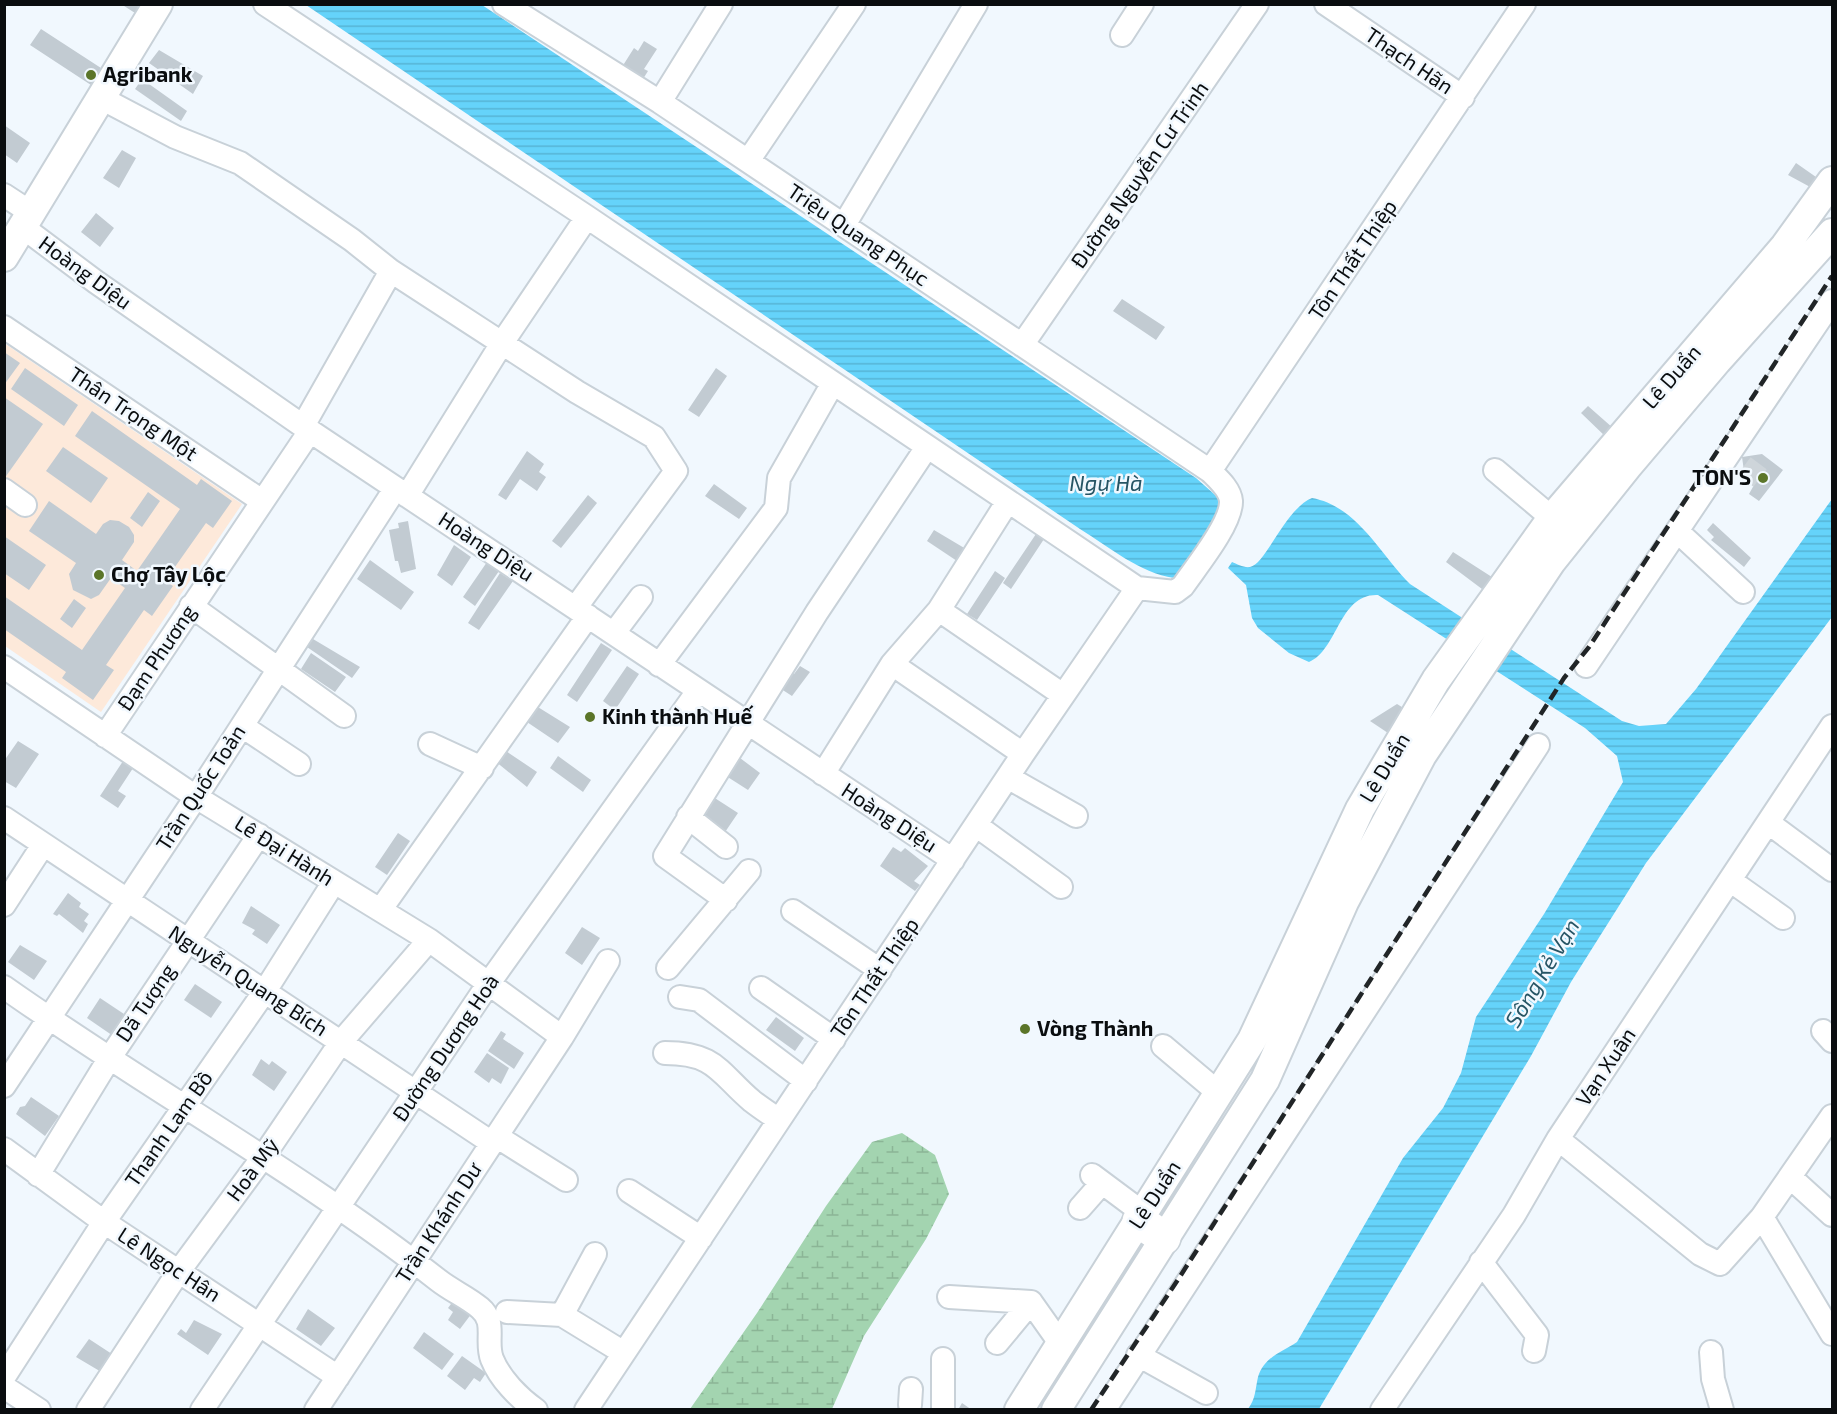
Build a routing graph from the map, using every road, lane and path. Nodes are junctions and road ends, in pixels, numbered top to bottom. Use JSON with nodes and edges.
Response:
{"nodes":[{"id":1,"x":158,"y":4,"type":"edge"},
{"id":2,"x":265,"y":4,"type":"edge"},
{"id":3,"x":504,"y":4,"type":"edge"},
{"id":4,"x":721,"y":4,"type":"edge"},
{"id":5,"x":854,"y":4,"type":"edge"},
{"id":6,"x":976,"y":4,"type":"edge"},
{"id":7,"x":1142,"y":4,"type":"edge"},
{"id":8,"x":1257,"y":4,"type":"edge"},
{"id":9,"x":1326,"y":4,"type":"edge"},
{"id":10,"x":1524,"y":4,"type":"edge"},
{"id":11,"x":1122,"y":35,"type":"dead end"},
{"id":12,"x":1463,"y":97,"type":"junction"},
{"id":13,"x":101,"y":98,"type":"junction"},
{"id":14,"x":660,"y":102,"type":"junction"},
{"id":15,"x":747,"y":161,"type":"junction"},
{"id":16,"x":1833,"y":181,"type":"edge"},
{"id":17,"x":4,"y":195,"type":"edge"},
{"id":18,"x":587,"y":217,"type":"junction"},
{"id":19,"x":28,"y":221,"type":"junction"},
{"id":20,"x":844,"y":225,"type":"junction"},
{"id":21,"x":1833,"y":233,"type":"edge"},
{"id":22,"x":1785,"y":246,"type":"junction"},
{"id":23,"x":4,"y":257,"type":"edge"},
{"id":24,"x":1807,"y":264,"type":"junction"},
{"id":25,"x":391,"y":271,"type":"junction"},
{"id":26,"x":1833,"y":301,"type":"edge"},
{"id":27,"x":4,"y":327,"type":"edge"},
{"id":28,"x":502,"y":343,"type":"junction"},
{"id":29,"x":1022,"y":345,"type":"junction"},
{"id":30,"x":833,"y":383,"type":"junction"},
{"id":31,"x":307,"y":428,"type":"junction"},
{"id":32,"x":927,"y":447,"type":"junction"},
{"id":33,"x":1495,"y":470,"type":"dead end"},
{"id":34,"x":1210,"y":471,"type":"junction"},
{"id":35,"x":4,"y":490,"type":"edge"},
{"id":36,"x":401,"y":492,"type":"junction"},
{"id":37,"x":262,"y":501,"type":"junction"},
{"id":38,"x":1008,"y":501,"type":"junction"},
{"id":39,"x":25,"y":504,"type":"dead end"},
{"id":40,"x":1552,"y":518,"type":"junction"},
{"id":41,"x":1677,"y":531,"type":"junction"},
{"id":42,"x":1137,"y":588,"type":"junction"},
{"id":43,"x":1743,"y":592,"type":"dead end"},
{"id":44,"x":641,"y":597,"type":"dead end"},
{"id":45,"x":191,"y":606,"type":"junction"},
{"id":46,"x":939,"y":610,"type":"junction"},
{"id":47,"x":582,"y":611,"type":"junction"},
{"id":48,"x":614,"y":633,"type":"junction"},
{"id":49,"x":659,"y":664,"type":"junction"},
{"id":50,"x":892,"y":664,"type":"junction"},
{"id":51,"x":1586,"y":666,"type":"dead end"},
{"id":52,"x":4,"y":667,"type":"edge"},
{"id":53,"x":279,"y":670,"type":"junction"},
{"id":54,"x":698,"y":691,"type":"junction"},
{"id":55,"x":1063,"y":695,"type":"junction"},
{"id":56,"x":344,"y":716,"type":"dead end"},
{"id":57,"x":748,"y":725,"type":"junction"},
{"id":58,"x":242,"y":726,"type":"junction"},
{"id":59,"x":1833,"y":726,"type":"edge"},
{"id":60,"x":105,"y":735,"type":"junction"},
{"id":61,"x":430,"y":744,"type":"dead end"},
{"id":62,"x":1538,"y":745,"type":"dead end"},
{"id":63,"x":1023,"y":754,"type":"junction"},
{"id":64,"x":299,"y":764,"type":"dead end"},
{"id":65,"x":482,"y":768,"type":"junction"},
{"id":66,"x":823,"y":774,"type":"junction"},
{"id":67,"x":1009,"y":778,"type":"junction"},
{"id":68,"x":196,"y":797,"type":"junction"},
{"id":69,"x":1076,"y":816,"type":"dead end"},
{"id":70,"x":688,"y":817,"type":"junction"},
{"id":71,"x":4,"y":818,"type":"edge"},
{"id":72,"x":1770,"y":824,"type":"junction"},
{"id":73,"x":977,"y":825,"type":"junction"},
{"id":74,"x":259,"y":835,"type":"junction"},
{"id":75,"x":44,"y":845,"type":"junction"},
{"id":76,"x":726,"y":847,"type":"dead end"},
{"id":77,"x":953,"y":860,"type":"junction"},
{"id":78,"x":1833,"y":870,"type":"edge"},
{"id":79,"x":749,"y":871,"type":"dead end"},
{"id":80,"x":1731,"y":881,"type":"junction"},
{"id":81,"x":334,"y":882,"type":"junction"},
{"id":82,"x":1061,"y":887,"type":"dead end"},
{"id":83,"x":127,"y":900,"type":"junction"},
{"id":84,"x":726,"y":900,"type":"junction"},
{"id":85,"x":4,"y":905,"type":"edge"},
{"id":86,"x":381,"y":909,"type":"junction"},
{"id":87,"x":794,"y":911,"type":"dead end"},
{"id":88,"x":1784,"y":918,"type":"dead end"},
{"id":89,"x":429,"y":940,"type":"junction"},
{"id":90,"x":188,"y":941,"type":"junction"},
{"id":91,"x":608,"y":961,"type":"dead end"},
{"id":92,"x":668,"y":968,"type":"dead end"},
{"id":93,"x":880,"y":970,"type":"junction"},
{"id":94,"x":489,"y":983,"type":"junction"},
{"id":95,"x":4,"y":987,"type":"edge"},
{"id":96,"x":761,"y":988,"type":"dead end"},
{"id":97,"x":265,"y":991,"type":"junction"},
{"id":98,"x":680,"y":998,"type":"dead end"},
{"id":99,"x":49,"y":1018,"type":"junction"},
{"id":100,"x":562,"y":1037,"type":"junction"},
{"id":101,"x":834,"y":1039,"type":"junction"},
{"id":102,"x":341,"y":1042,"type":"junction"},
{"id":103,"x":1163,"y":1046,"type":"dead end"},
{"id":104,"x":665,"y":1053,"type":"dead end"},
{"id":105,"x":109,"y":1059,"type":"junction"},
{"id":106,"x":806,"y":1081,"type":"junction"},
{"id":107,"x":4,"y":1086,"type":"edge"},
{"id":108,"x":416,"y":1093,"type":"junction"},
{"id":109,"x":1220,"y":1094,"type":"junction"},
{"id":110,"x":184,"y":1107,"type":"junction"},
{"id":111,"x":1833,"y":1116,"type":"edge"},
{"id":112,"x":779,"y":1120,"type":"junction"},
{"id":113,"x":1558,"y":1139,"type":"junction"},
{"id":114,"x":494,"y":1140,"type":"junction"},
{"id":115,"x":4,"y":1149,"type":"edge"},
{"id":116,"x":263,"y":1158,"type":"junction"},
{"id":117,"x":38,"y":1175,"type":"junction"},
{"id":118,"x":1790,"y":1177,"type":"junction"},
{"id":119,"x":566,"y":1180,"type":"dead end"},
{"id":120,"x":629,"y":1191,"type":"dead end"},
{"id":121,"x":340,"y":1208,"type":"junction"},
{"id":122,"x":1080,"y":1208,"type":"dead end"},
{"id":123,"x":1833,"y":1215,"type":"edge"},
{"id":124,"x":1762,"y":1217,"type":"junction"},
{"id":125,"x":104,"y":1222,"type":"junction"},
{"id":126,"x":1149,"y":1224,"type":"junction"},
{"id":127,"x":701,"y":1238,"type":"junction"},
{"id":128,"x":595,"y":1254,"type":"dead end"},
{"id":129,"x":414,"y":1262,"type":"junction"},
{"id":130,"x":1481,"y":1262,"type":"junction"},
{"id":131,"x":179,"y":1271,"type":"junction"},
{"id":132,"x":949,"y":1297,"type":"dead end"},
{"id":133,"x":1031,"y":1302,"type":"junction"},
{"id":134,"x":507,"y":1312,"type":"dead end"},
{"id":135,"x":562,"y":1314,"type":"junction"},
{"id":136,"x":260,"y":1325,"type":"junction"},
{"id":137,"x":1831,"y":1326,"type":"edge"},
{"id":138,"x":997,"y":1343,"type":"dead end"},
{"id":139,"x":1060,"y":1343,"type":"junction"},
{"id":140,"x":1534,"y":1351,"type":"dead end"},
{"id":141,"x":1711,"y":1352,"type":"dead end"},
{"id":142,"x":624,"y":1353,"type":"junction"},
{"id":143,"x":1138,"y":1355,"type":"junction"},
{"id":144,"x":943,"y":1359,"type":"dead end"},
{"id":145,"x":4,"y":1377,"type":"edge"},
{"id":146,"x":338,"y":1377,"type":"junction"},
{"id":147,"x":4,"y":1387,"type":"edge"},
{"id":148,"x":1206,"y":1393,"type":"dead end"},
{"id":149,"x":39,"y":1410,"type":"edge"},
{"id":150,"x":88,"y":1410,"type":"edge"},
{"id":151,"x":202,"y":1410,"type":"edge"},
{"id":152,"x":316,"y":1410,"type":"edge"},
{"id":153,"x":536,"y":1410,"type":"edge"},
{"id":154,"x":586,"y":1410,"type":"edge"},
{"id":155,"x":943,"y":1410,"type":"edge"},
{"id":156,"x":1019,"y":1410,"type":"edge"},
{"id":157,"x":1056,"y":1410,"type":"edge"},
{"id":158,"x":1104,"y":1410,"type":"edge"},
{"id":159,"x":1382,"y":1410,"type":"edge"},
{"id":160,"x":1722,"y":1410,"type":"edge"}],
"edges":[{"from":1,"to":13,"type":"main road"},
{"from":2,"to":18,"type":"street"},
{"from":3,"to":14,"type":"street","name":"Triệu Quang Phục"},
{"from":4,"to":14,"type":"street"},
{"from":5,"to":15,"type":"street"},
{"from":6,"to":20,"type":"street"},
{"from":7,"to":11,"type":"street"},
{"from":8,"to":29,"type":"street","name":"Đường Nguyễn Cư Trinh"},
{"from":9,"to":12,"type":"street","name":"Thạch Hãn"},
{"from":10,"to":12,"type":"street","name":"Tôn Thất Thiệp"},
{"from":12,"to":34,"type":"street","name":"Tôn Thất Thiệp"},
{"from":13,"to":19,"type":"main road"},
{"from":13,"to":25,"type":"street"},
{"from":14,"to":15,"type":"street","name":"Triệu Quang Phục"},
{"from":15,"to":20,"type":"street","name":"Triệu Quang Phục"},
{"from":16,"to":22,"type":"main road","name":"Lê Duẩn"},
{"from":17,"to":19,"type":"street","name":"Hoàng Diệu"},
{"from":18,"to":28,"type":"street","name":"Trần Quốc Toản"},
{"from":18,"to":30,"type":"street"},
{"from":19,"to":23,"type":"main road"},
{"from":19,"to":31,"type":"street","name":"Hoàng Diệu"},
{"from":20,"to":29,"type":"street","name":"Triệu Quang Phục"},
{"from":21,"to":24,"type":"main road","name":"Lê Duẩn"},
{"from":22,"to":24,"type":"main road"},
{"from":22,"to":40,"type":"main road","name":"Lê Duẩn"},
{"from":24,"to":126,"type":"main road","name":"Lê Duẩn"},
{"from":25,"to":28,"type":"street"},
{"from":25,"to":31,"type":"street","name":"Đạm Phương"},
{"from":26,"to":41,"type":"street"},
{"from":27,"to":37,"type":"street","name":"Thân Trọng Một"},
{"from":28,"to":36,"type":"street","name":"Trần Quốc Toản"},
{"from":28,"to":47,"type":"street"},
{"from":29,"to":34,"type":"street","name":"Triệu Quang Phục"},
{"from":30,"to":32,"type":"street"},
{"from":30,"to":49,"type":"street"},
{"from":31,"to":36,"type":"street","name":"Hoàng Diệu"},
{"from":31,"to":37,"type":"street","name":"Đạm Phương"},
{"from":32,"to":38,"type":"street"},
{"from":32,"to":57,"type":"street"},
{"from":33,"to":40,"type":"street"},
{"from":34,"to":42,"type":"street"},
{"from":35,"to":39,"type":"street"},
{"from":36,"to":47,"type":"street","name":"Hoàng Diệu"},
{"from":36,"to":53,"type":"street","name":"Trần Quốc Toản"},
{"from":37,"to":45,"type":"street","name":"Đạm Phương"},
{"from":38,"to":42,"type":"street"},
{"from":38,"to":46,"type":"street"},
{"from":40,"to":109,"type":"main road","name":"Lê Duẩn"},
{"from":41,"to":43,"type":"street"},
{"from":41,"to":51,"type":"street"},
{"from":42,"to":55,"type":"street","name":"Tôn Thất Thiệp"},
{"from":44,"to":48,"type":"street"},
{"from":45,"to":53,"type":"street"},
{"from":45,"to":60,"type":"street","name":"Đạm Phương"},
{"from":46,"to":50,"type":"street"},
{"from":46,"to":55,"type":"street"},
{"from":47,"to":48,"type":"street","name":"Hoàng Diệu"},
{"from":47,"to":65,"type":"street"},
{"from":48,"to":49,"type":"street","name":"Hoàng Diệu"},
{"from":49,"to":54,"type":"street","name":"Hoàng Diệu"},
{"from":50,"to":63,"type":"street"},
{"from":50,"to":66,"type":"street"},
{"from":52,"to":60,"type":"street","name":"Lê Đại Hành"},
{"from":53,"to":56,"type":"street"},
{"from":53,"to":58,"type":"street","name":"Trần Quốc Toản"},
{"from":54,"to":57,"type":"street","name":"Hoàng Diệu"},
{"from":54,"to":94,"type":"street","name":"Đường Dương Hoà"},
{"from":55,"to":63,"type":"street","name":"Tôn Thất Thiệp"},
{"from":57,"to":66,"type":"street","name":"Hoàng Diệu"},
{"from":57,"to":70,"type":"street"},
{"from":58,"to":64,"type":"street"},
{"from":58,"to":68,"type":"street","name":"Trần Quốc Toản"},
{"from":59,"to":72,"type":"street","name":"Vạn Xuân"},
{"from":60,"to":68,"type":"street","name":"Lê Đại Hành"},
{"from":61,"to":65,"type":"street"},
{"from":62,"to":143,"type":"street"},
{"from":63,"to":67,"type":"street","name":"Tôn Thất Thiệp"},
{"from":65,"to":86,"type":"street"},
{"from":66,"to":77,"type":"street","name":"Hoàng Diệu"},
{"from":67,"to":69,"type":"street"},
{"from":67,"to":73,"type":"street","name":"Tôn Thất Thiệp"},
{"from":68,"to":74,"type":"street","name":"Lê Đại Hành"},
{"from":68,"to":83,"type":"street","name":"Trần Quốc Toản"},
{"from":70,"to":76,"type":"street"},
{"from":70,"to":84,"type":"street"},
{"from":71,"to":75,"type":"street","name":"Nguyễn Quang Bích"},
{"from":72,"to":78,"type":"street"},
{"from":72,"to":80,"type":"street","name":"Vạn Xuân"},
{"from":73,"to":77,"type":"street","name":"Tôn Thất Thiệp"},
{"from":73,"to":82,"type":"street"},
{"from":74,"to":81,"type":"street","name":"Lê Đại Hành"},
{"from":74,"to":90,"type":"street","name":"Dã Tượng"},
{"from":75,"to":83,"type":"street","name":"Nguyễn Quang Bích"},
{"from":75,"to":85,"type":"street"},
{"from":77,"to":93,"type":"street","name":"Tôn Thất Thiệp"},
{"from":79,"to":84,"type":"street"},
{"from":80,"to":88,"type":"street"},
{"from":80,"to":113,"type":"street","name":"Vạn Xuân"},
{"from":81,"to":86,"type":"street","name":"Lê Đại Hành"},
{"from":81,"to":97,"type":"street","name":"Thanh Lam Bồ"},
{"from":83,"to":90,"type":"street","name":"Nguyễn Quang Bích"},
{"from":83,"to":99,"type":"street","name":"Trần Quốc Toản"},
{"from":84,"to":92,"type":"street"},
{"from":86,"to":89,"type":"street","name":"Lê Đại Hành"},
{"from":87,"to":93,"type":"street"},
{"from":89,"to":94,"type":"street","name":"Lê Đại Hành"},
{"from":89,"to":102,"type":"street","name":"Hoà Mỹ"},
{"from":90,"to":97,"type":"street","name":"Nguyễn Quang Bích"},
{"from":90,"to":105,"type":"street","name":"Dã Tượng"},
{"from":91,"to":100,"type":"street","name":"Trần Khánh Dư"},
{"from":93,"to":101,"type":"street","name":"Tôn Thất Thiệp"},
{"from":94,"to":100,"type":"street","name":"Lê Đại Hành"},
{"from":94,"to":108,"type":"street","name":"Đường Dương Hoà"},
{"from":95,"to":99,"type":"street"},
{"from":96,"to":101,"type":"street"},
{"from":97,"to":102,"type":"street","name":"Nguyễn Quang Bích"},
{"from":97,"to":110,"type":"street","name":"Thanh Lam Bồ"},
{"from":98,"to":106,"type":"street"},
{"from":99,"to":105,"type":"street"},
{"from":99,"to":107,"type":"street","name":"Trần Quốc Toản"},
{"from":100,"to":114,"type":"street","name":"Trần Khánh Dư"},
{"from":101,"to":106,"type":"street","name":"Tôn Thất Thiệp"},
{"from":102,"to":108,"type":"street","name":"Nguyễn Quang Bích"},
{"from":102,"to":116,"type":"street","name":"Hoà Mỹ"},
{"from":103,"to":109,"type":"street"},
{"from":104,"to":112,"type":"street"},
{"from":105,"to":110,"type":"street"},
{"from":105,"to":117,"type":"street","name":"Dã Tượng"},
{"from":106,"to":112,"type":"street","name":"Tôn Thất Thiệp"},
{"from":108,"to":114,"type":"street","name":"Nguyễn Quang Bích"},
{"from":108,"to":121,"type":"street","name":"Đường Dương Hoà"},
{"from":109,"to":126,"type":"main road","name":"Lê Duẩn"},
{"from":110,"to":116,"type":"street"},
{"from":110,"to":125,"type":"street","name":"Thanh Lam Bồ"},
{"from":111,"to":118,"type":"street"},
{"from":112,"to":127,"type":"street","name":"Tôn Thất Thiệp"},
{"from":113,"to":124,"type":"street"},
{"from":113,"to":130,"type":"street","name":"Vạn Xuân"},
{"from":114,"to":119,"type":"street","name":"Nguyễn Quang Bích"},
{"from":114,"to":129,"type":"street","name":"Trần Khánh Dư"},
{"from":115,"to":117,"type":"street","name":"Lê Ngọc Hân"},
{"from":116,"to":121,"type":"street"},
{"from":116,"to":131,"type":"street","name":"Hoà Mỹ"},
{"from":117,"to":125,"type":"street","name":"Lê Ngọc Hân"},
{"from":118,"to":123,"type":"street"},
{"from":118,"to":124,"type":"street"},
{"from":120,"to":127,"type":"street"},
{"from":121,"to":129,"type":"street"},
{"from":121,"to":136,"type":"street","name":"Đường Dương Hoà"},
{"from":122,"to":126,"type":"street"},
{"from":124,"to":137,"type":"street"},
{"from":125,"to":131,"type":"street","name":"Lê Ngọc Hân"},
{"from":125,"to":145,"type":"street","name":"Thanh Lam Bồ"},
{"from":126,"to":139,"type":"main road","name":"Lê Duẩn"},
{"from":126,"to":157,"type":"main road","name":"Lê Duẩn"},
{"from":127,"to":142,"type":"street","name":"Tôn Thất Thiệp"},
{"from":128,"to":135,"type":"street"},
{"from":129,"to":146,"type":"street","name":"Trần Khánh Dư"},
{"from":129,"to":153,"type":"street"},
{"from":130,"to":140,"type":"street"},
{"from":130,"to":159,"type":"street","name":"Vạn Xuân"},
{"from":131,"to":136,"type":"street","name":"Lê Ngọc Hân"},
{"from":131,"to":150,"type":"street","name":"Hoà Mỹ"},
{"from":132,"to":133,"type":"street"},
{"from":133,"to":138,"type":"street"},
{"from":133,"to":139,"type":"street"},
{"from":134,"to":135,"type":"street"},
{"from":135,"to":142,"type":"street"},
{"from":136,"to":146,"type":"street","name":"Lê Ngọc Hân"},
{"from":136,"to":151,"type":"street","name":"Đường Dương Hoà"},
{"from":139,"to":156,"type":"main road","name":"Lê Duẩn"},
{"from":141,"to":160,"type":"street"},
{"from":142,"to":154,"type":"street","name":"Tôn Thất Thiệp"},
{"from":143,"to":148,"type":"street"},
{"from":143,"to":158,"type":"street"},
{"from":144,"to":155,"type":"street"},
{"from":146,"to":152,"type":"street","name":"Trần Khánh Dư"},
{"from":147,"to":149,"type":"street"}]}
